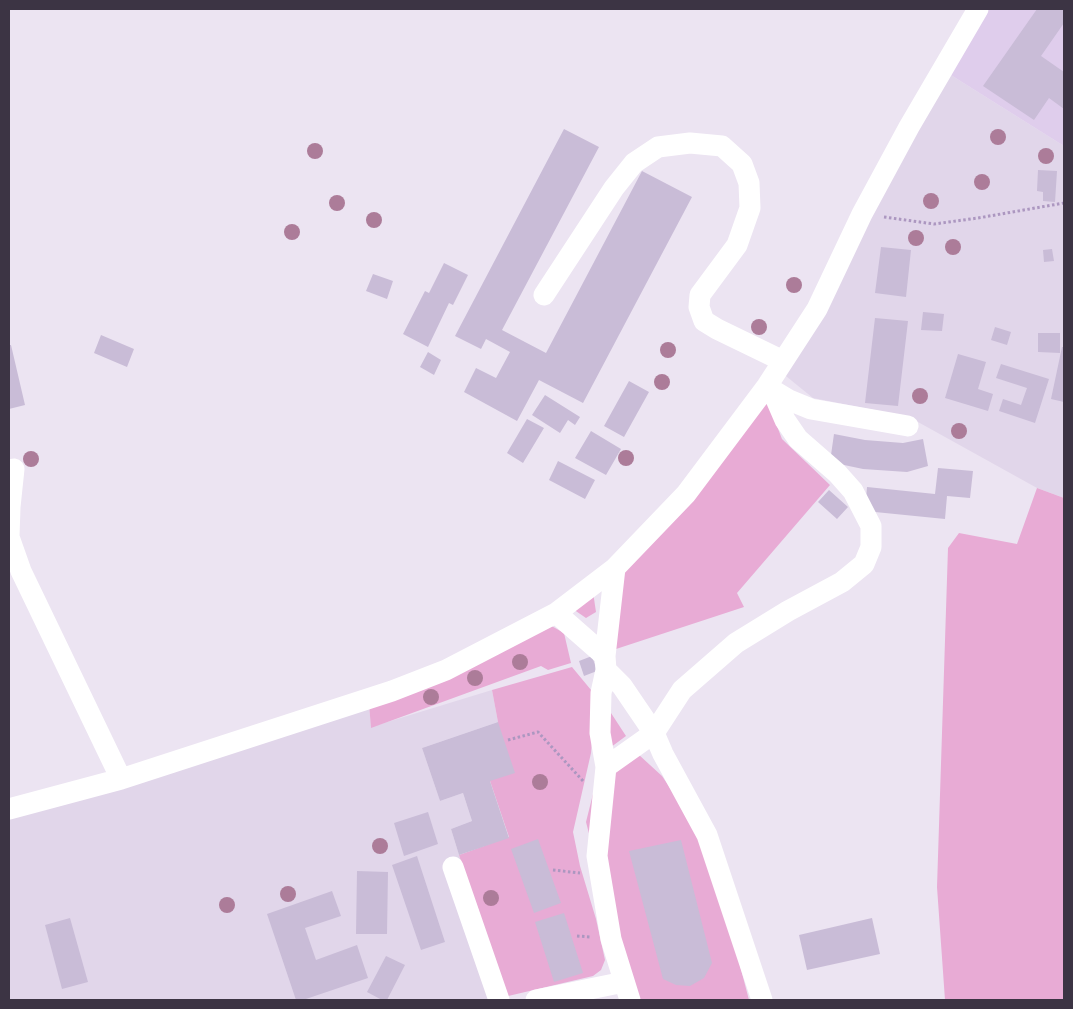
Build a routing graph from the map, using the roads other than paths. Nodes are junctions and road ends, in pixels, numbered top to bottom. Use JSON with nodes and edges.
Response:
{"nodes":[{"id":1,"x":978,"y":9,"type":"edge"},
{"id":2,"x":544,"y":295,"type":"dead end"},
{"id":3,"x":783,"y":361,"type":"junction"},
{"id":4,"x":769,"y":388,"type":"junction"},
{"id":5,"x":908,"y":426,"type":"dead end"},
{"id":6,"x":14,"y":469,"type":"dead end"},
{"id":7,"x":615,"y":568,"type":"junction"},
{"id":8,"x":556,"y":613,"type":"junction"},
{"id":9,"x":606,"y":663,"type":"junction"},
{"id":10,"x":654,"y":733,"type":"junction"},
{"id":11,"x":606,"y":767,"type":"junction"},
{"id":12,"x":121,"y":779,"type":"junction"},
{"id":13,"x":9,"y":809,"type":"edge"},
{"id":14,"x":453,"y":867,"type":"dead end"},
{"id":15,"x":627,"y":991,"type":"edge"},
{"id":16,"x":499,"y":1000,"type":"edge"},
{"id":17,"x":536,"y":1000,"type":"edge"},
{"id":18,"x":762,"y":1000,"type":"edge"}],
"edges":[{"from":1,"to":3,"type":"street"},
{"from":2,"to":3,"type":"street"},
{"from":3,"to":4,"type":"street"},
{"from":4,"to":5,"type":"street"},
{"from":4,"to":7,"type":"street"},
{"from":4,"to":10,"type":"street"},
{"from":6,"to":12,"type":"street"},
{"from":7,"to":8,"type":"street"},
{"from":7,"to":9,"type":"street"},
{"from":8,"to":9,"type":"street"},
{"from":8,"to":12,"type":"street"},
{"from":9,"to":10,"type":"street"},
{"from":9,"to":11,"type":"street"},
{"from":10,"to":11,"type":"street"},
{"from":10,"to":18,"type":"street"},
{"from":11,"to":15,"type":"street"},
{"from":12,"to":13,"type":"street"},
{"from":14,"to":16,"type":"street"},
{"from":15,"to":17,"type":"street"}]}
